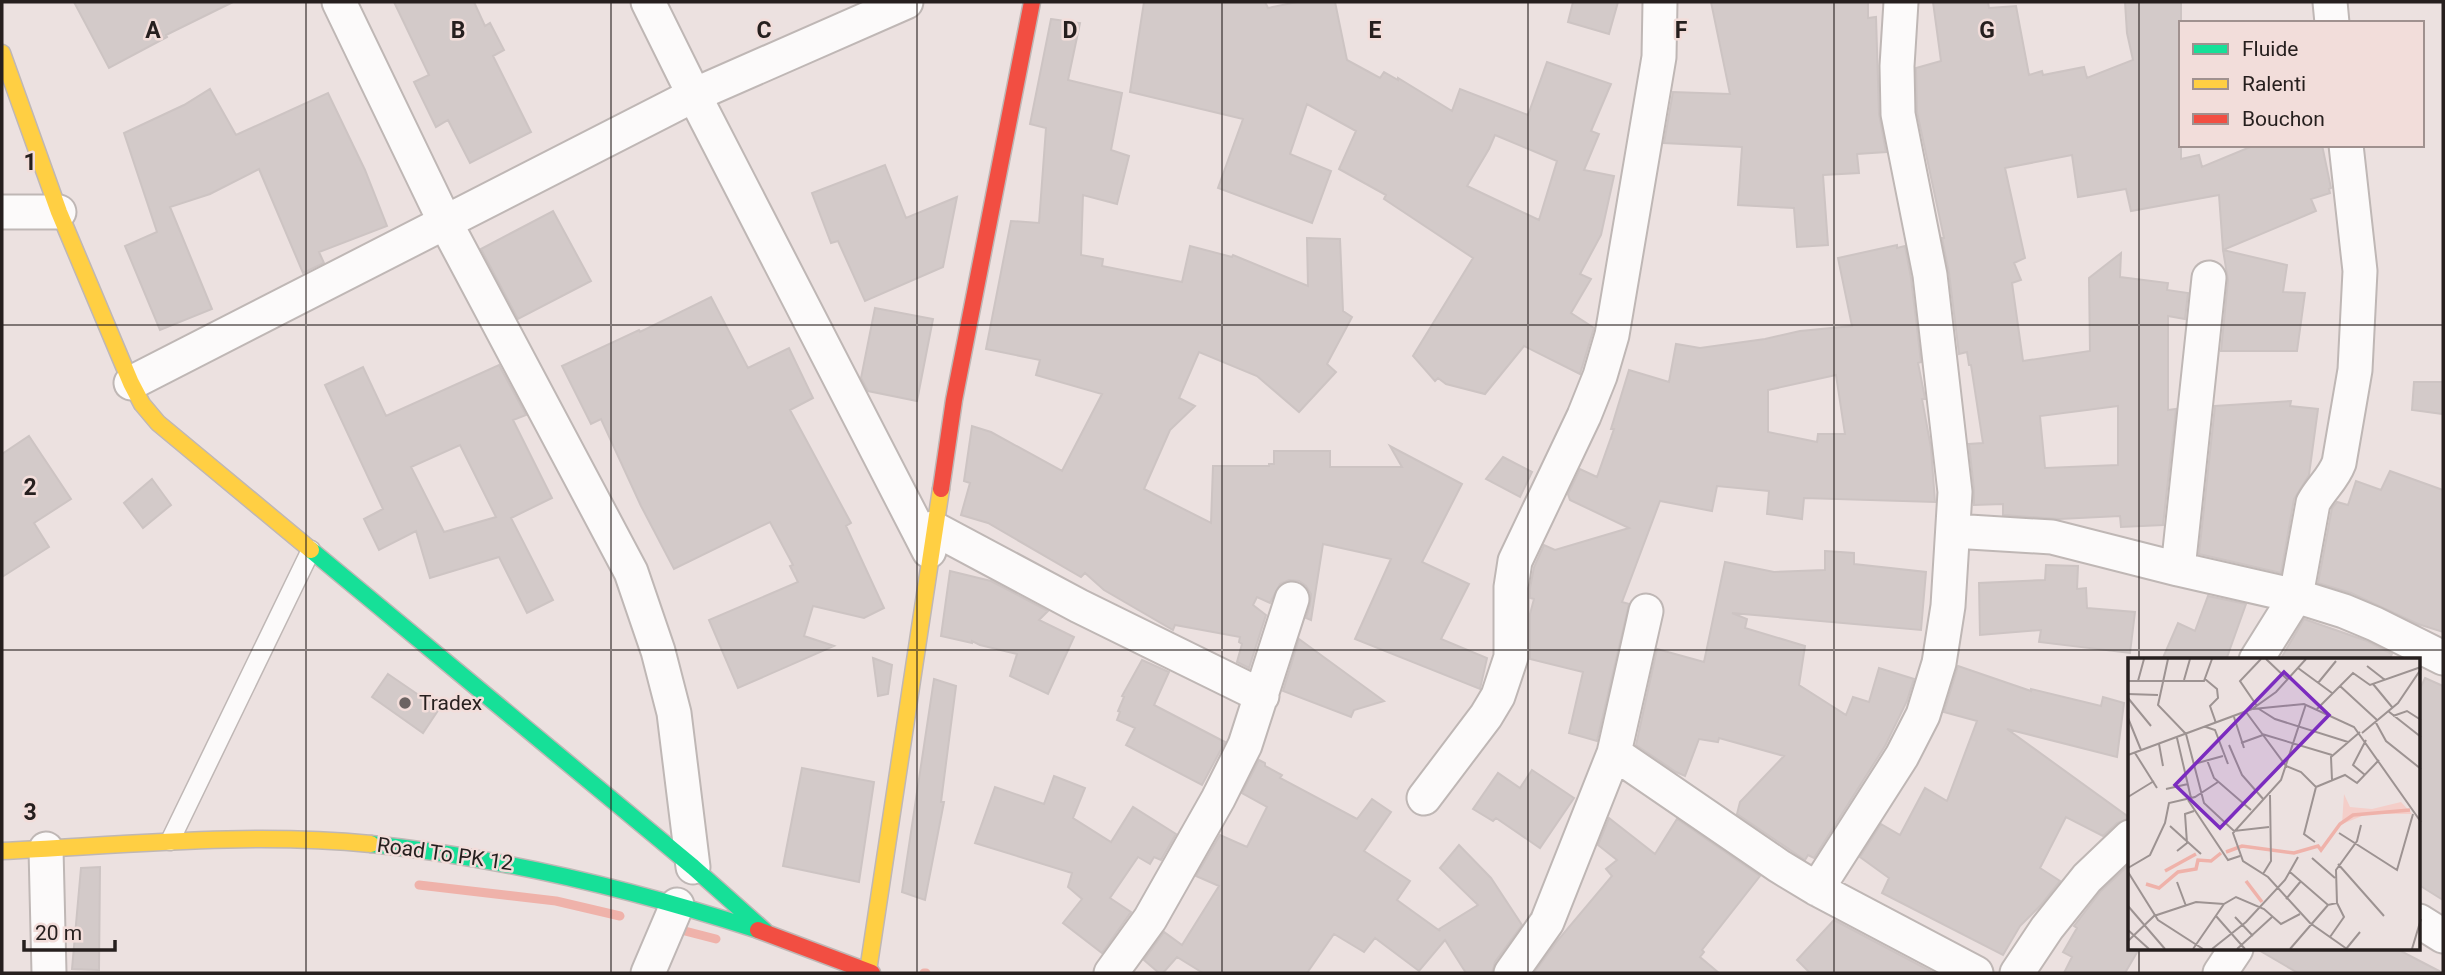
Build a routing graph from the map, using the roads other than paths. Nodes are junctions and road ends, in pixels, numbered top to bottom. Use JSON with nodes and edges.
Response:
{"nodes":[{"id":1,"x":339,"y":2,"type":"edge"},
{"id":2,"x":648,"y":2,"type":"edge"},
{"id":3,"x":906,"y":2,"type":"edge"},
{"id":4,"x":1032,"y":2,"type":"edge"},
{"id":5,"x":1660,"y":2,"type":"edge"},
{"id":6,"x":1901,"y":2,"type":"edge"},
{"id":7,"x":2329,"y":2,"type":"edge"},
{"id":8,"x":2332,"y":21,"type":"edge"},
{"id":9,"x":2,"y":53,"type":"edge"},
{"id":10,"x":694,"y":95,"type":"junction"},
{"id":11,"x":2346,"y":147,"type":"edge"},
{"id":12,"x":2,"y":212,"type":"edge"},
{"id":13,"x":60,"y":212,"type":"junction"},
{"id":14,"x":445,"y":222,"type":"junction"},
{"id":15,"x":2209,"y":278,"type":"dead end"},
{"id":16,"x":131,"y":383,"type":"junction"},
{"id":17,"x":1953,"y":531,"type":"junction"},
{"id":18,"x":931,"y":539,"type":"junction"},
{"id":19,"x":311,"y":550,"type":"junction"},
{"id":20,"x":2178,"y":569,"type":"junction"},
{"id":21,"x":2296,"y":596,"type":"junction"},
{"id":22,"x":1292,"y":599,"type":"dead end"},
{"id":23,"x":1646,"y":611,"type":"dead end"},
{"id":24,"x":2430,"y":657,"type":"edge"},
{"id":25,"x":2257,"y":658,"type":"edge"},
{"id":26,"x":1262,"y":696,"type":"junction"},
{"id":27,"x":1614,"y":753,"type":"junction"},
{"id":28,"x":1424,"y":798,"type":"dead end"},
{"id":29,"x":2128,"y":838,"type":"edge"},
{"id":30,"x":170,"y":841,"type":"junction"},
{"id":31,"x":46,"y":849,"type":"junction"},
{"id":32,"x":2,"y":851,"type":"edge"},
{"id":33,"x":693,"y":867,"type":"junction"},
{"id":34,"x":1817,"y":889,"type":"junction"},
{"id":35,"x":677,"y":905,"type":"junction"},
{"id":36,"x":2420,"y":922,"type":"edge"},
{"id":37,"x":765,"y":931,"type":"junction"},
{"id":38,"x":2443,"y":936,"type":"edge"},
{"id":39,"x":2235,"y":950,"type":"edge"},
{"id":40,"x":870,"y":972,"type":"edge"},
{"id":41,"x":49,"y":973,"type":"edge"},
{"id":42,"x":648,"y":973,"type":"edge"},
{"id":43,"x":1111,"y":973,"type":"edge"},
{"id":44,"x":1511,"y":973,"type":"edge"},
{"id":45,"x":1976,"y":973,"type":"edge"},
{"id":46,"x":2017,"y":973,"type":"edge"},
{"id":47,"x":2220,"y":973,"type":"edge"}],
"edges":[{"from":1,"to":14,"type":"street"},
{"from":2,"to":10,"type":"street"},
{"from":3,"to":10,"type":"street"},
{"from":4,"to":18,"type":"street"},
{"from":5,"to":28,"type":"street"},
{"from":6,"to":17,"type":"street"},
{"from":7,"to":8,"type":"street"},
{"from":9,"to":13,"type":"street"},
{"from":10,"to":14,"type":"street"},
{"from":10,"to":18,"type":"street"},
{"from":11,"to":21,"type":"street"},
{"from":12,"to":13,"type":"street"},
{"from":13,"to":16,"type":"street"},
{"from":14,"to":16,"type":"street"},
{"from":14,"to":33,"type":"street"},
{"from":15,"to":20,"type":"street"},
{"from":16,"to":19,"type":"street"},
{"from":17,"to":20,"type":"street"},
{"from":17,"to":34,"type":"street"},
{"from":18,"to":26,"type":"street"},
{"from":18,"to":40,"type":"street"},
{"from":19,"to":30,"type":"lane"},
{"from":19,"to":33,"type":"street"},
{"from":20,"to":21,"type":"street"},
{"from":21,"to":24,"type":"street"},
{"from":21,"to":25,"type":"street"},
{"from":22,"to":26,"type":"street"},
{"from":23,"to":27,"type":"street"},
{"from":26,"to":43,"type":"street"},
{"from":27,"to":34,"type":"street"},
{"from":27,"to":44,"type":"street"},
{"from":29,"to":46,"type":"street"},
{"from":30,"to":31,"type":"street","name":"Road To PK 12"},
{"from":30,"to":35,"type":"street","name":"Road To PK 12"},
{"from":31,"to":32,"type":"street","name":"Road To PK 12"},
{"from":31,"to":41,"type":"street"},
{"from":33,"to":37,"type":"street"},
{"from":34,"to":45,"type":"street"},
{"from":35,"to":37,"type":"street","name":"Road To PK 12"},
{"from":35,"to":42,"type":"street"},
{"from":36,"to":38,"type":"street"},
{"from":37,"to":40,"type":"street","name":"Road To PK 12"},
{"from":39,"to":47,"type":"street"}]}
